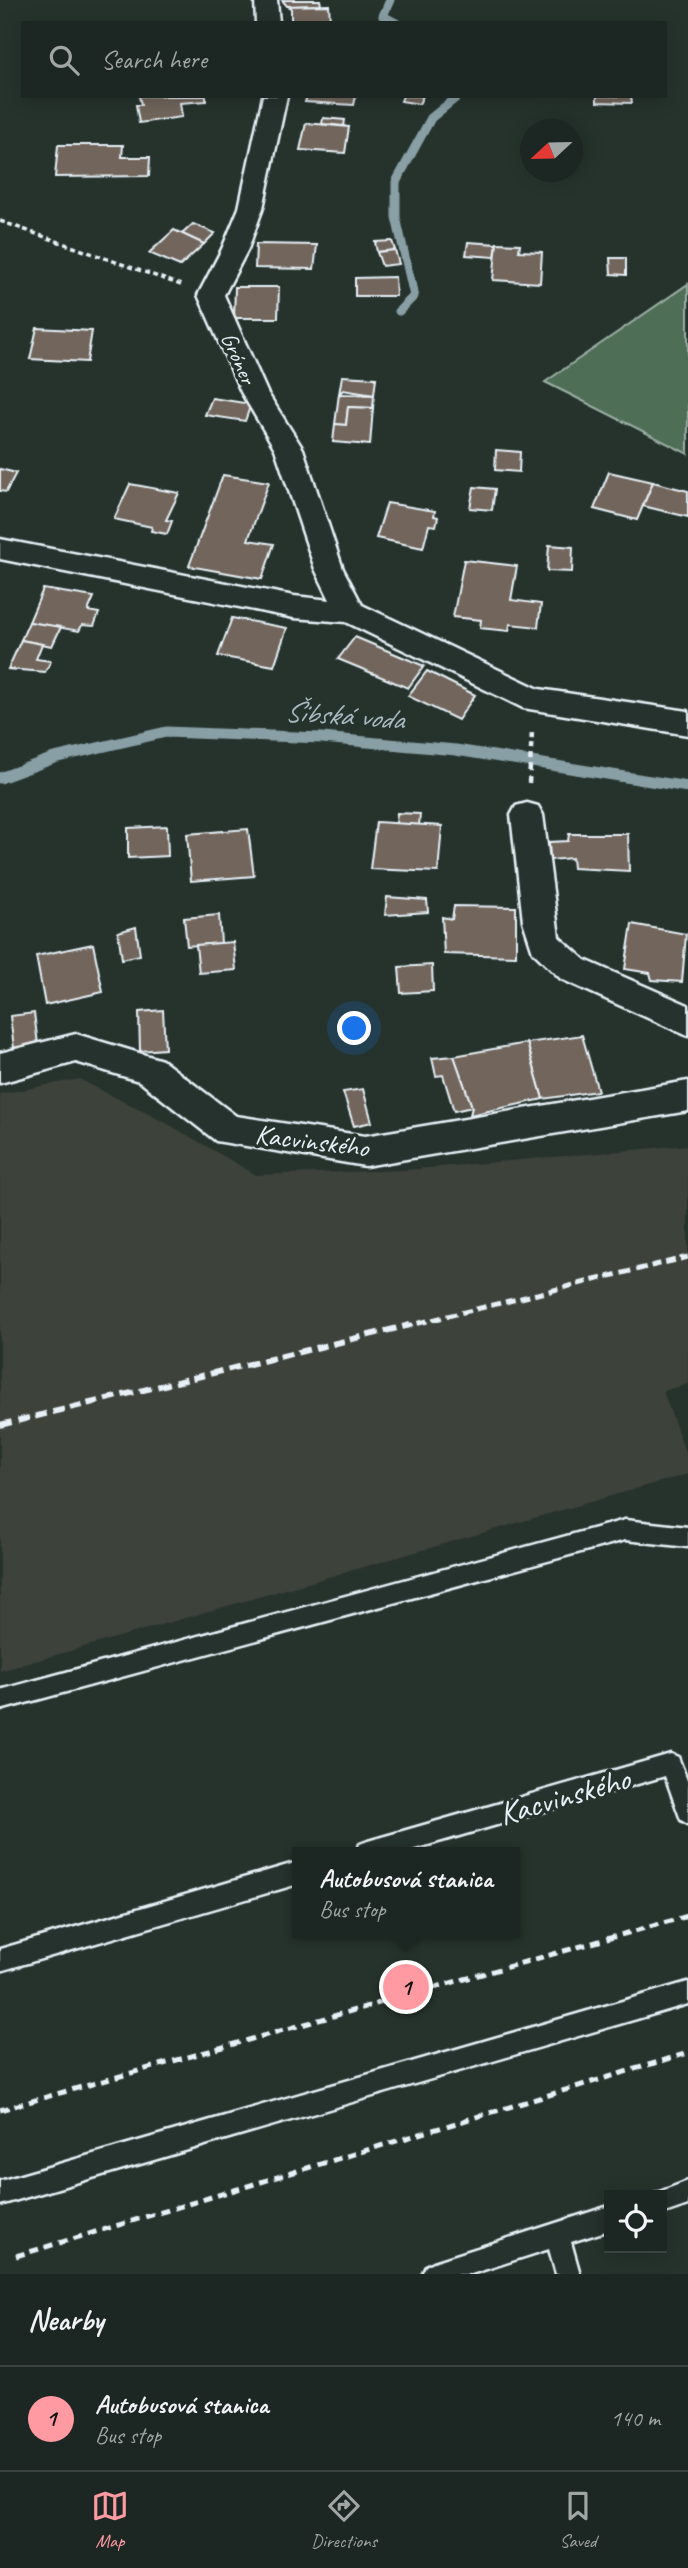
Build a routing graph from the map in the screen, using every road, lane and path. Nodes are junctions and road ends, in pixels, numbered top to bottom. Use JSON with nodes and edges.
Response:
{"nodes":[{"id":1,"x":266,"y":0,"type":"edge"},
{"id":2,"x":268,"y":21,"type":"edge"},
{"id":3,"x":275,"y":98,"type":"edge"},
{"id":4,"x":0,"y":221,"type":"edge"},
{"id":5,"x":211,"y":295,"type":"junction"},
{"id":6,"x":0,"y":549,"type":"edge"},
{"id":7,"x":351,"y":612,"type":"junction"},
{"id":8,"x":688,"y":723,"type":"edge"},
{"id":9,"x":532,"y":726,"type":"dead end"},
{"id":10,"x":528,"y":803,"type":"joint"},
{"id":11,"x":688,"y":1022,"type":"edge"},
{"id":12,"x":0,"y":1068,"type":"edge"},
{"id":13,"x":688,"y":1096,"type":"edge"},
{"id":14,"x":688,"y":1537,"type":"edge"},
{"id":15,"x":0,"y":1700,"type":"edge"},
{"id":16,"x":688,"y":1813,"type":"edge"},
{"id":17,"x":385,"y":1847,"type":"edge"},
{"id":18,"x":292,"y":1875,"type":"edge"},
{"id":19,"x":688,"y":1916,"type":"edge"},
{"id":20,"x":0,"y":1960,"type":"edge"},
{"id":21,"x":688,"y":1993,"type":"edge"},
{"id":22,"x":688,"y":2053,"type":"edge"},
{"id":23,"x":0,"y":2110,"type":"edge"},
{"id":24,"x":0,"y":2193,"type":"edge"},
{"id":25,"x":688,"y":2193,"type":"edge"},
{"id":26,"x":667,"y":2200,"type":"edge"},
{"id":27,"x":604,"y":2220,"type":"edge"},
{"id":28,"x":557,"y":2235,"type":"junction"},
{"id":29,"x":16,"y":2256,"type":"dead end"},
{"id":30,"x":433,"y":2274,"type":"edge"},
{"id":31,"x":568,"y":2274,"type":"edge"}],
"edges":[{"from":1,"to":2,"type":"street"},
{"from":3,"to":5,"type":"street","name":"Gróner"},
{"from":4,"to":5,"type":"path"},
{"from":5,"to":7,"type":"street","name":"Gróner"},
{"from":6,"to":7,"type":"street"},
{"from":7,"to":8,"type":"street"},
{"from":9,"to":10,"type":"path"},
{"from":10,"to":11,"type":"street"},
{"from":12,"to":13,"type":"street","name":"Kacvinského"},
{"from":14,"to":15,"type":"lane"},
{"from":16,"to":17,"type":"lane","name":"Kacvinského"},
{"from":18,"to":20,"type":"lane"},
{"from":19,"to":23,"type":"path"},
{"from":21,"to":24,"type":"lane"},
{"from":22,"to":29,"type":"path"},
{"from":25,"to":26,"type":"lane"},
{"from":27,"to":28,"type":"lane"},
{"from":28,"to":30,"type":"lane"},
{"from":28,"to":31,"type":"lane"}]}
